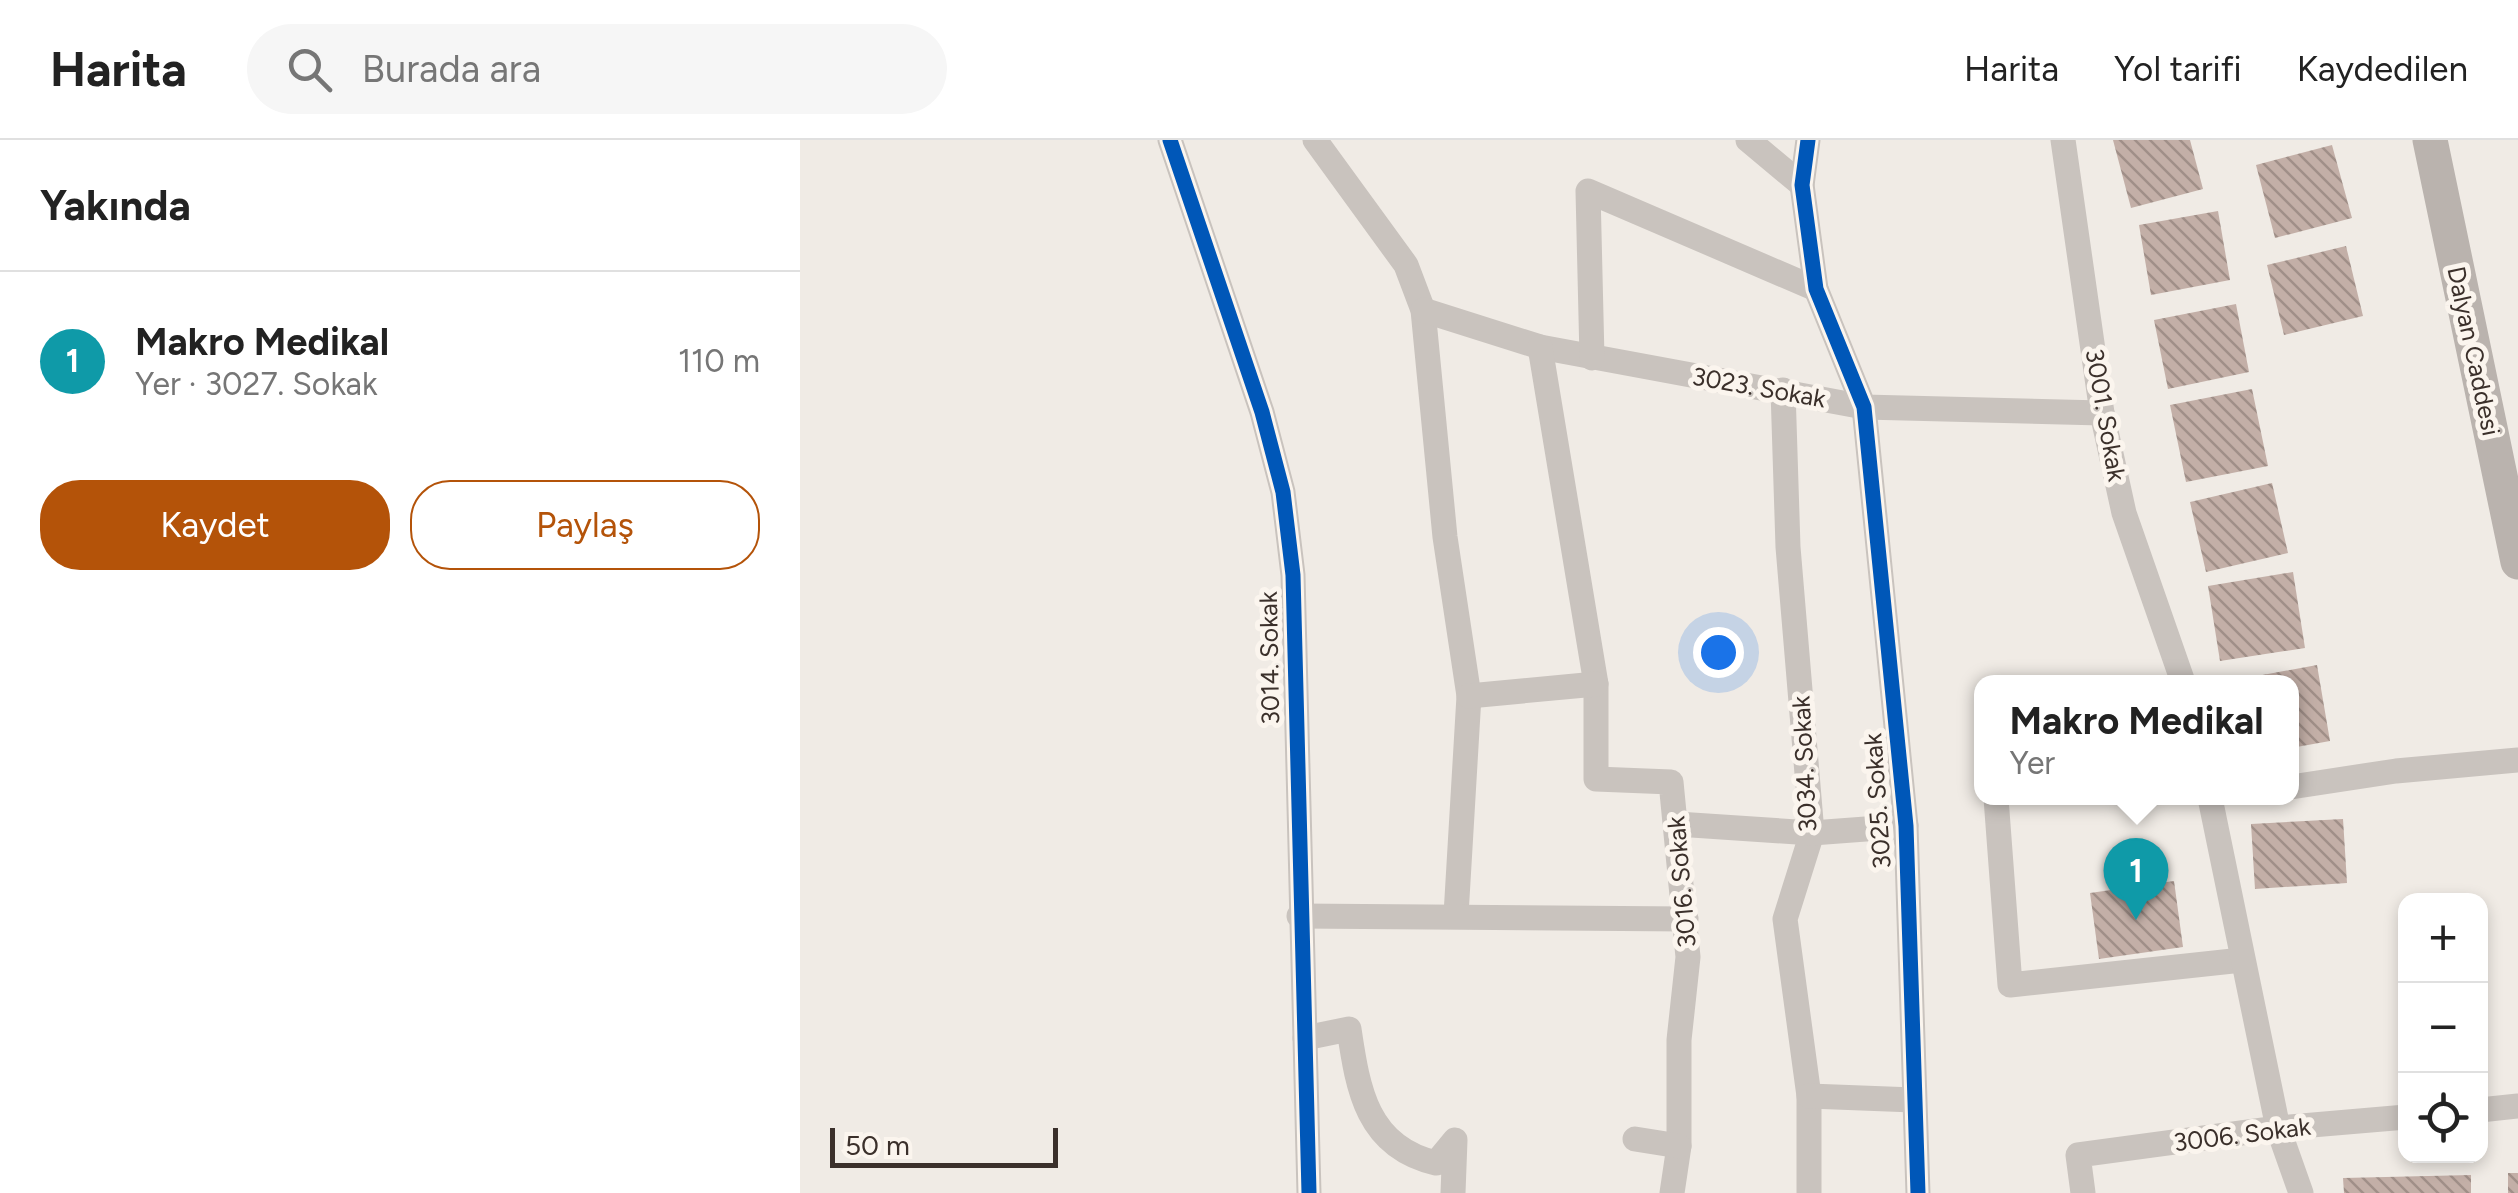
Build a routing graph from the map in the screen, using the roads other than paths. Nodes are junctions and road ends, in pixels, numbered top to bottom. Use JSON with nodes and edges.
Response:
{"nodes":[{"id":1,"x":1170,"y":140,"type":"edge"},
{"id":2,"x":1315,"y":140,"type":"edge"},
{"id":3,"x":1748,"y":140,"type":"edge"},
{"id":4,"x":1808,"y":140,"type":"edge"},
{"id":5,"x":2064,"y":140,"type":"edge"},
{"id":6,"x":2430,"y":140,"type":"edge"},
{"id":7,"x":1802,"y":185,"type":"junction"},
{"id":8,"x":1816,"y":289,"type":"junction"},
{"id":9,"x":1423,"y":310,"type":"junction"},
{"id":10,"x":1540,"y":347,"type":"junction"},
{"id":11,"x":1592,"y":358,"type":"junction"},
{"id":12,"x":1783,"y":390,"type":"junction"},
{"id":13,"x":1864,"y":408,"type":"junction"},
{"id":14,"x":2102,"y":414,"type":"junction"},
{"id":15,"x":2518,"y":562,"type":"edge"},
{"id":16,"x":2181,"y":675,"type":"edge"},
{"id":17,"x":1596,"y":684,"type":"junction"},
{"id":18,"x":1469,"y":696,"type":"junction"},
{"id":19,"x":2518,"y":760,"type":"edge"},
{"id":20,"x":2299,"y":786,"type":"edge"},
{"id":21,"x":1997,"y":805,"type":"edge"},
{"id":22,"x":2215,"y":805,"type":"edge"},
{"id":23,"x":1676,"y":824,"type":"junction"},
{"id":24,"x":1906,"y":826,"type":"junction"},
{"id":25,"x":1812,"y":833,"type":"junction"},
{"id":26,"x":1456,"y":915,"type":"junction"},
{"id":27,"x":1299,"y":916,"type":"junction"},
{"id":28,"x":1686,"y":918,"type":"junction"},
{"id":29,"x":2242,"y":960,"type":"junction"},
{"id":30,"x":1305,"y":1038,"type":"junction"},
{"id":31,"x":1809,"y":1096,"type":"junction"},
{"id":32,"x":1914,"y":1100,"type":"junction"},
{"id":33,"x":2518,"y":1106,"type":"edge"},
{"id":34,"x":2488,"y":1109,"type":"edge"},
{"id":35,"x":2398,"y":1117,"type":"edge"},
{"id":36,"x":2278,"y":1128,"type":"junction"},
{"id":37,"x":1635,"y":1139,"type":"dead end"},
{"id":38,"x":1679,"y":1146,"type":"junction"},
{"id":39,"x":1309,"y":1193,"type":"edge"},
{"id":40,"x":1453,"y":1193,"type":"edge"},
{"id":41,"x":1672,"y":1193,"type":"edge"},
{"id":42,"x":1809,"y":1193,"type":"edge"},
{"id":43,"x":1918,"y":1193,"type":"edge"},
{"id":44,"x":2083,"y":1193,"type":"edge"},
{"id":45,"x":2300,"y":1193,"type":"edge"}],
"edges":[{"from":1,"to":27,"type":"street","name":"3014. Sokak"},
{"from":2,"to":9,"type":"street"},
{"from":3,"to":7,"type":"street"},
{"from":4,"to":7,"type":"street","name":"3025. Sokak"},
{"from":5,"to":14,"type":"street","name":"3001. Sokak"},
{"from":6,"to":15,"type":"street","name":"Dalyan Caddesi"},
{"from":7,"to":8,"type":"street","name":"3025. Sokak"},
{"from":8,"to":11,"type":"street"},
{"from":8,"to":13,"type":"street","name":"3025. Sokak"},
{"from":9,"to":10,"type":"street","name":"3023. Sokak"},
{"from":9,"to":18,"type":"street"},
{"from":10,"to":11,"type":"street","name":"3023. Sokak"},
{"from":10,"to":17,"type":"street","name":"3016. Sokak"},
{"from":11,"to":12,"type":"street","name":"3023. Sokak"},
{"from":12,"to":13,"type":"street","name":"3023. Sokak"},
{"from":12,"to":25,"type":"street","name":"3034. Sokak"},
{"from":13,"to":14,"type":"street","name":"3023. Sokak"},
{"from":13,"to":24,"type":"street","name":"3025. Sokak"},
{"from":14,"to":16,"type":"street","name":"3001. Sokak"},
{"from":17,"to":18,"type":"street"},
{"from":17,"to":23,"type":"street","name":"3016. Sokak"},
{"from":18,"to":26,"type":"street"},
{"from":19,"to":20,"type":"street"},
{"from":21,"to":29,"type":"street"},
{"from":22,"to":29,"type":"street"},
{"from":23,"to":25,"type":"street"},
{"from":23,"to":28,"type":"street","name":"3016. Sokak"},
{"from":24,"to":25,"type":"street"},
{"from":24,"to":32,"type":"street","name":"3025. Sokak"},
{"from":25,"to":31,"type":"street","name":"3034. Sokak"},
{"from":26,"to":27,"type":"street"},
{"from":26,"to":28,"type":"street"},
{"from":27,"to":30,"type":"street","name":"3014. Sokak"},
{"from":28,"to":38,"type":"street","name":"3016. Sokak"},
{"from":29,"to":36,"type":"street"},
{"from":30,"to":39,"type":"street","name":"3014. Sokak"},
{"from":30,"to":40,"type":"street"},
{"from":31,"to":32,"type":"street"},
{"from":31,"to":42,"type":"street","name":"3034. Sokak"},
{"from":32,"to":43,"type":"street","name":"3025. Sokak"},
{"from":33,"to":34,"type":"street"},
{"from":35,"to":36,"type":"street","name":"3006. Sokak"},
{"from":36,"to":44,"type":"street","name":"3006. Sokak"},
{"from":36,"to":45,"type":"street"},
{"from":37,"to":38,"type":"street"},
{"from":38,"to":41,"type":"street","name":"3016. Sokak"}]}
